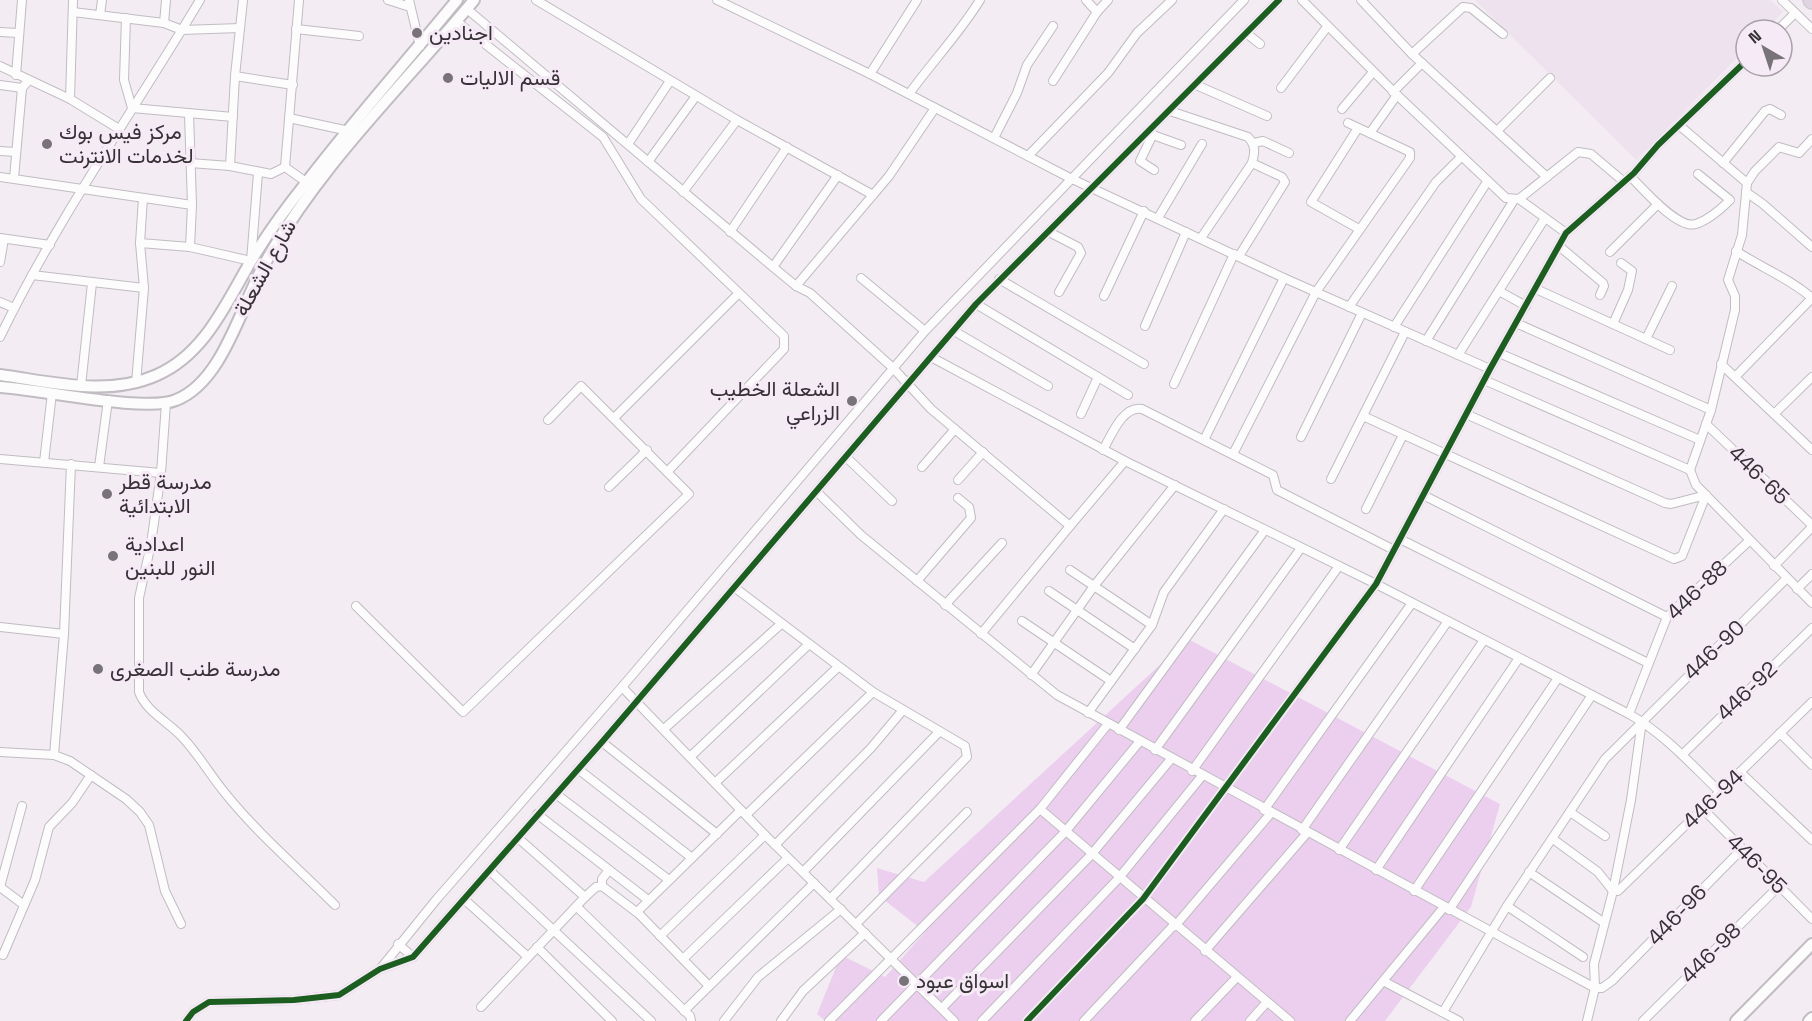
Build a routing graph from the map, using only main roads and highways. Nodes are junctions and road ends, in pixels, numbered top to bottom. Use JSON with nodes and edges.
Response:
{"nodes":[{"id":1,"x":457,"y":0,"type":"edge"},
{"id":2,"x":470,"y":4,"type":"edge"},
{"id":3,"x":0,"y":375,"type":"edge"},
{"id":4,"x":132,"y":383,"type":"junction"},
{"id":5,"x":0,"y":387,"type":"edge"},
{"id":6,"x":111,"y":387,"type":"junction"},
{"id":7,"x":108,"y":400,"type":"junction"},
{"id":8,"x":124,"y":401,"type":"junction"},
{"id":9,"x":1812,"y":944,"type":"edge"},
{"id":10,"x":1812,"y":1018,"type":"edge"},
{"id":11,"x":1736,"y":1021,"type":"edge"},
{"id":12,"x":1809,"y":1021,"type":"edge"}],
"edges":[{"from":1,"to":4,"type":"main road","name":"شارع الشعلة"},
{"from":2,"to":8,"type":"main road","name":"شارع الشعلة"},
{"from":3,"to":6,"type":"main road","name":"شارع الشعلة"},
{"from":4,"to":6,"type":"main road","name":"شارع الشعلة"},
{"from":4,"to":8,"type":"main road"},
{"from":5,"to":7,"type":"main road"},
{"from":6,"to":7,"type":"main road"},
{"from":7,"to":8,"type":"main road"},
{"from":9,"to":11,"type":"main road"},
{"from":10,"to":12,"type":"main road"}]}
